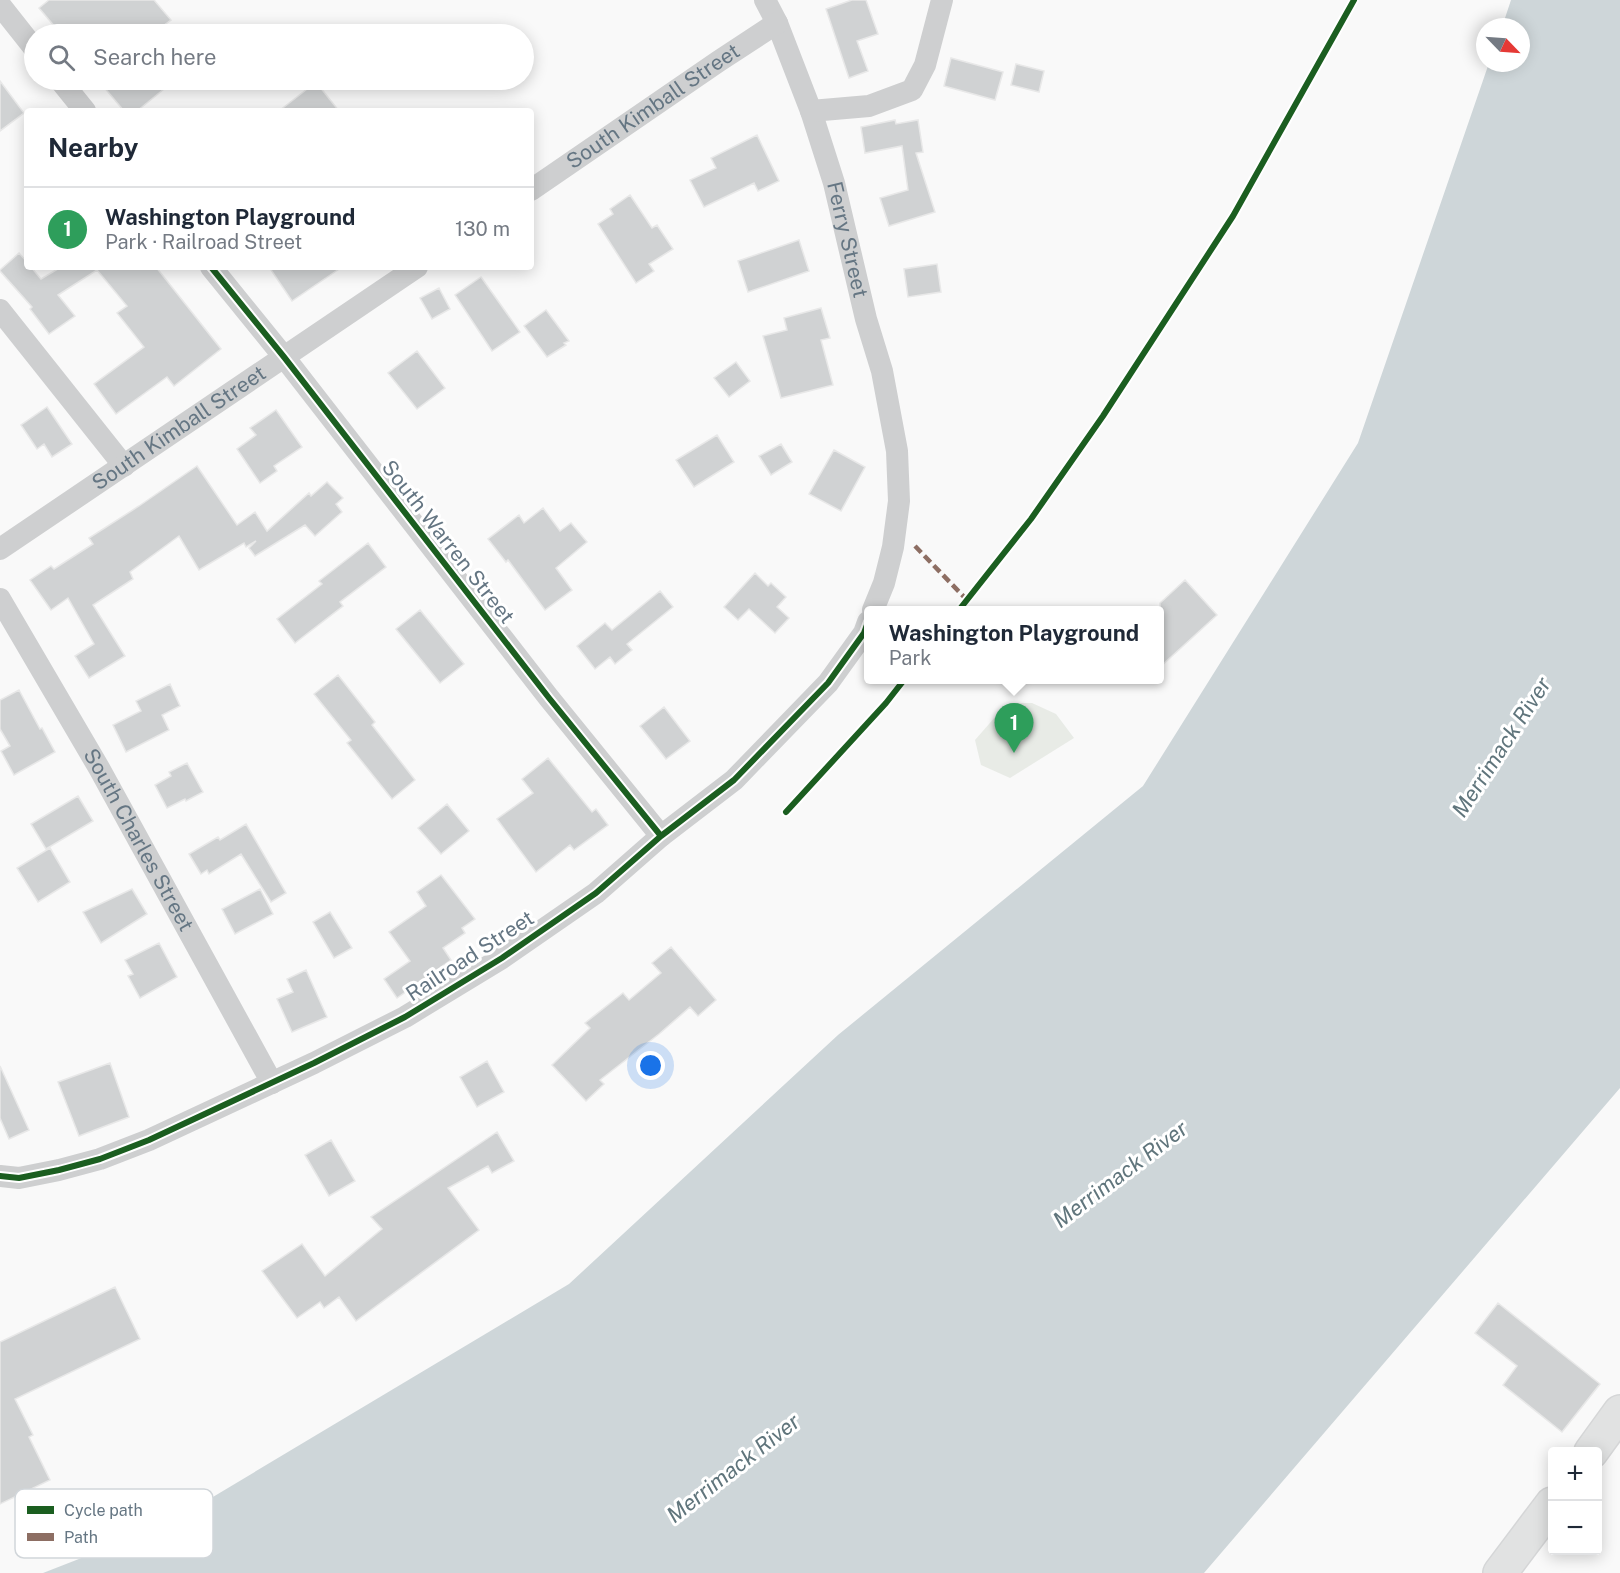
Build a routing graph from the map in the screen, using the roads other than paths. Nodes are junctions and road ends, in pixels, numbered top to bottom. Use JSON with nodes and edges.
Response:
{"nodes":[{"id":1,"x":765,"y":0,"type":"edge"},
{"id":2,"x":942,"y":0,"type":"edge"},
{"id":3,"x":1,"y":3,"type":"edge"},
{"id":4,"x":777,"y":23,"type":"junction"},
{"id":5,"x":24,"y":34,"type":"edge"},
{"id":6,"x":68,"y":90,"type":"edge"},
{"id":7,"x":83,"y":108,"type":"edge"},
{"id":8,"x":811,"y":111,"type":"junction"},
{"id":9,"x":534,"y":188,"type":"edge"},
{"id":10,"x":213,"y":270,"type":"edge"},
{"id":11,"x":413,"y":270,"type":"edge"},
{"id":12,"x":0,"y":310,"type":"edge"},
{"id":13,"x":284,"y":357,"type":"junction"},
{"id":14,"x":124,"y":466,"type":"junction"},
{"id":15,"x":0,"y":549,"type":"edge"},
{"id":16,"x":0,"y":599,"type":"edge"},
{"id":17,"x":875,"y":606,"type":"edge"},
{"id":18,"x":864,"y":633,"type":"edge"},
{"id":19,"x":661,"y":836,"type":"junction"},
{"id":20,"x":272,"y":1083,"type":"junction"},
{"id":21,"x":0,"y":1176,"type":"edge"},
{"id":22,"x":1620,"y":1412,"type":"edge"},
{"id":23,"x":1595,"y":1447,"type":"edge"},
{"id":24,"x":1548,"y":1509,"type":"edge"},
{"id":25,"x":1500,"y":1573,"type":"edge"}],
"edges":[{"from":1,"to":4,"type":"street","name":"Ferry Street"},
{"from":2,"to":8,"type":"street"},
{"from":3,"to":5,"type":"street"},
{"from":4,"to":8,"type":"street","name":"Ferry Street"},
{"from":4,"to":9,"type":"street","name":"South Kimball Street"},
{"from":6,"to":7,"type":"street"},
{"from":8,"to":17,"type":"street","name":"Ferry Street"},
{"from":10,"to":13,"type":"street","name":"South Warren Street"},
{"from":11,"to":13,"type":"street","name":"South Kimball Street"},
{"from":12,"to":14,"type":"street"},
{"from":13,"to":14,"type":"street","name":"South Kimball Street"},
{"from":13,"to":19,"type":"street","name":"South Warren Street"},
{"from":14,"to":15,"type":"street","name":"South Kimball Street"},
{"from":16,"to":20,"type":"street","name":"South Charles Street"},
{"from":18,"to":19,"type":"street","name":"Railroad Street"},
{"from":19,"to":20,"type":"street","name":"Railroad Street"},
{"from":20,"to":21,"type":"street","name":"Railroad Street"},
{"from":22,"to":23,"type":"main road"},
{"from":24,"to":25,"type":"main road"}]}
